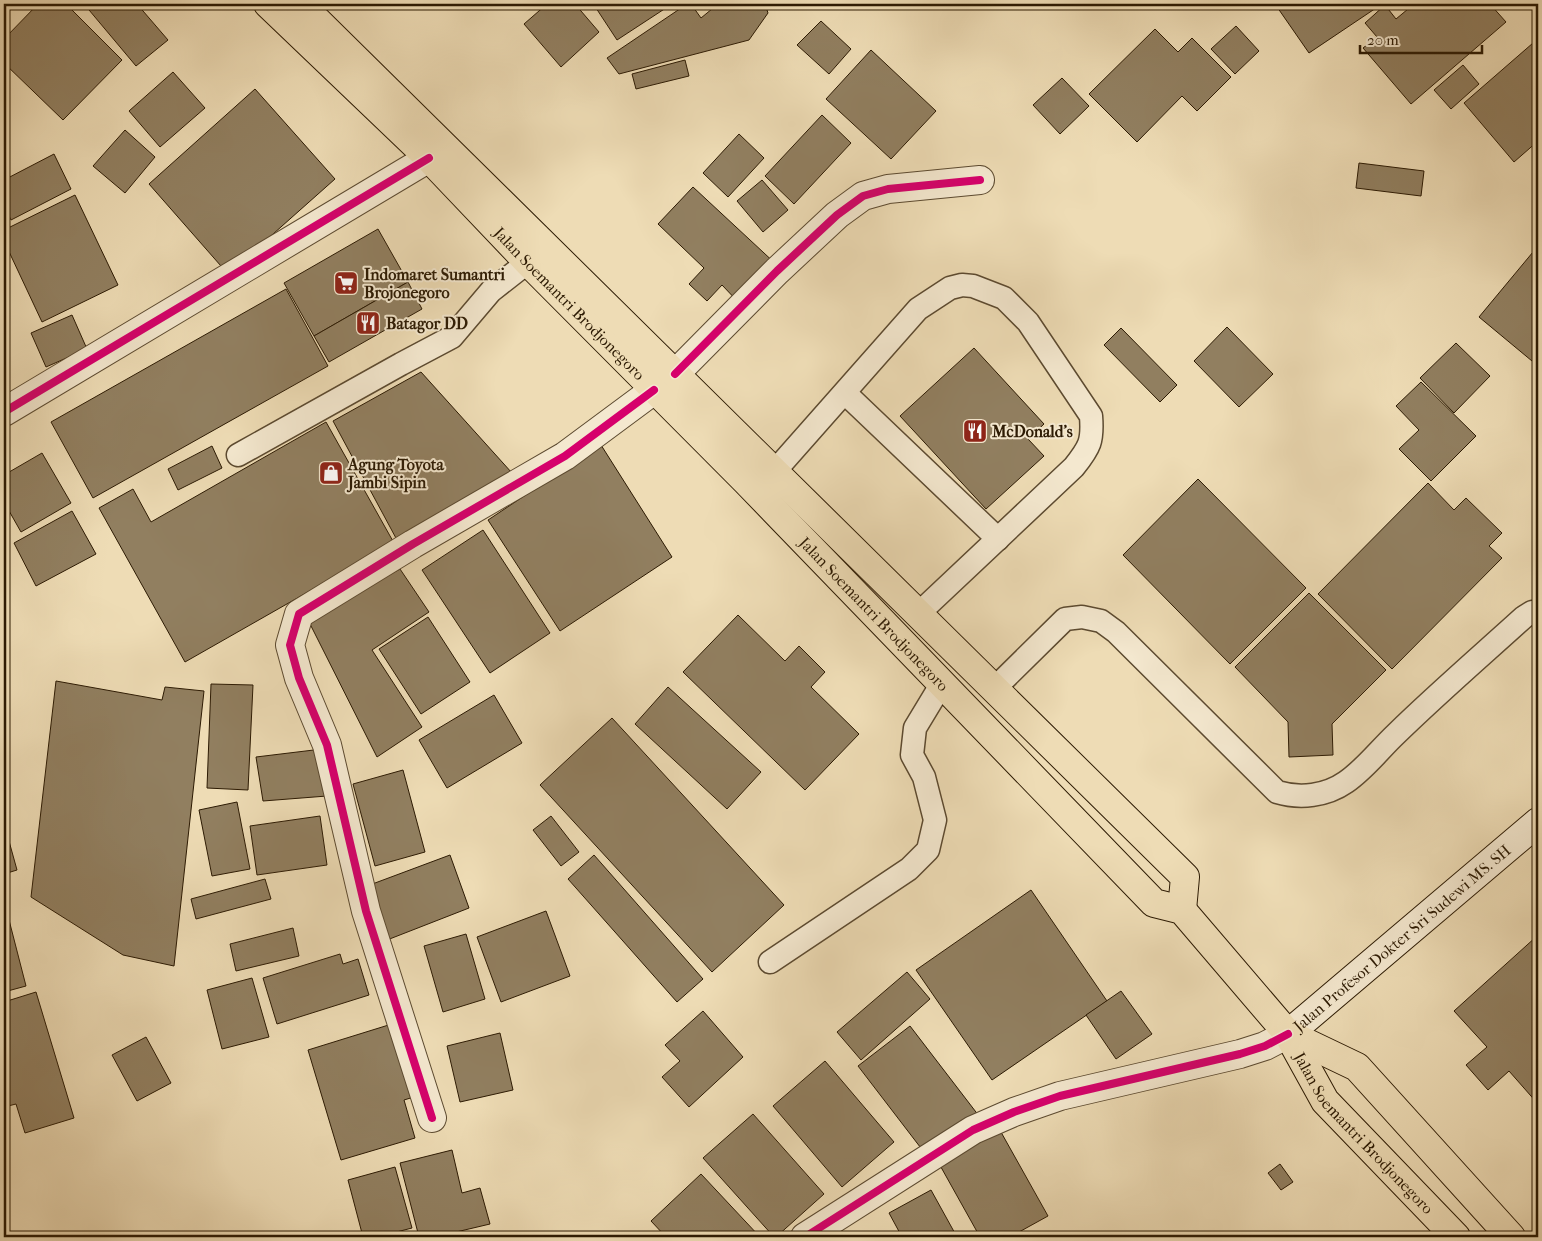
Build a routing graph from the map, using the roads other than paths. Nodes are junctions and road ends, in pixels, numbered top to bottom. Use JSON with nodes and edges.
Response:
{"nodes":[{"id":1,"x":268,"y":4,"type":"edge"},
{"id":2,"x":300,"y":4,"type":"edge"},
{"id":3,"x":429,"y":158,"type":"junction"},
{"id":4,"x":980,"y":180,"type":"dead end"},
{"id":5,"x":528,"y":262,"type":"junction"},
{"id":6,"x":664,"y":382,"type":"junction"},
{"id":7,"x":845,"y":393,"type":"junction"},
{"id":8,"x":4,"y":412,"type":"edge"},
{"id":9,"x":238,"y":455,"type":"dead end"},
{"id":10,"x":774,"y":472,"type":"junction"},
{"id":11,"x":998,"y":540,"type":"junction"},
{"id":12,"x":1538,"y":611,"type":"edge"},
{"id":13,"x":918,"y":614,"type":"junction"},
{"id":14,"x":942,"y":685,"type":"junction"},
{"id":15,"x":994,"y":689,"type":"junction"},
{"id":16,"x":1538,"y":822,"type":"edge"},
{"id":17,"x":1182,"y":910,"type":"junction"},
{"id":18,"x":770,"y":962,"type":"dead end"},
{"id":19,"x":1288,"y":1034,"type":"junction"},
{"id":20,"x":432,"y":1118,"type":"dead end"},
{"id":21,"x":805,"y":1237,"type":"edge"},
{"id":22,"x":1456,"y":1237,"type":"edge"},
{"id":23,"x":1511,"y":1237,"type":"edge"}],
"edges":[{"from":1,"to":3,"type":"main road","name":"Jalan Soemantri Brodjonegoro"},
{"from":2,"to":6,"type":"main road","name":"Jalan Soemantri Brodjonegoro"},
{"from":3,"to":5,"type":"main road","name":"Jalan Soemantri Brodjonegoro"},
{"from":3,"to":8,"type":"street"},
{"from":4,"to":6,"type":"street"},
{"from":5,"to":6,"type":"main road","name":"Jalan Soemantri Brodjonegoro"},
{"from":5,"to":9,"type":"lane"},
{"from":6,"to":10,"type":"main road","name":"Jalan Soemantri Brodjonegoro"},
{"from":6,"to":14,"type":"main road","name":"Jalan Soemantri Brodjonegoro"},
{"from":6,"to":20,"type":"street"},
{"from":7,"to":10,"type":"lane"},
{"from":7,"to":11,"type":"lane"},
{"from":7,"to":11,"type":"lane"},
{"from":10,"to":13,"type":"main road","name":"Jalan Soemantri Brodjonegoro"},
{"from":11,"to":13,"type":"lane"},
{"from":12,"to":15,"type":"lane"},
{"from":13,"to":15,"type":"main road","name":"Jalan Soemantri Brodjonegoro"},
{"from":14,"to":17,"type":"main road","name":"Jalan Soemantri Brodjonegoro"},
{"from":14,"to":18,"type":"lane"},
{"from":15,"to":17,"type":"main road","name":"Jalan Soemantri Brodjonegoro"},
{"from":16,"to":19,"type":"street","name":"Jalan Profesor Dokter Sri Sudewi MS. SH"},
{"from":17,"to":19,"type":"main road","name":"Jalan Soemantri Brodjonegoro"},
{"from":19,"to":21,"type":"street","name":"Jalan Profesor Dokter Sri Sudewi MS. SH"},
{"from":19,"to":22,"type":"main road","name":"Jalan Soemantri Brodjonegoro"},
{"from":19,"to":23,"type":"main road"}]}
